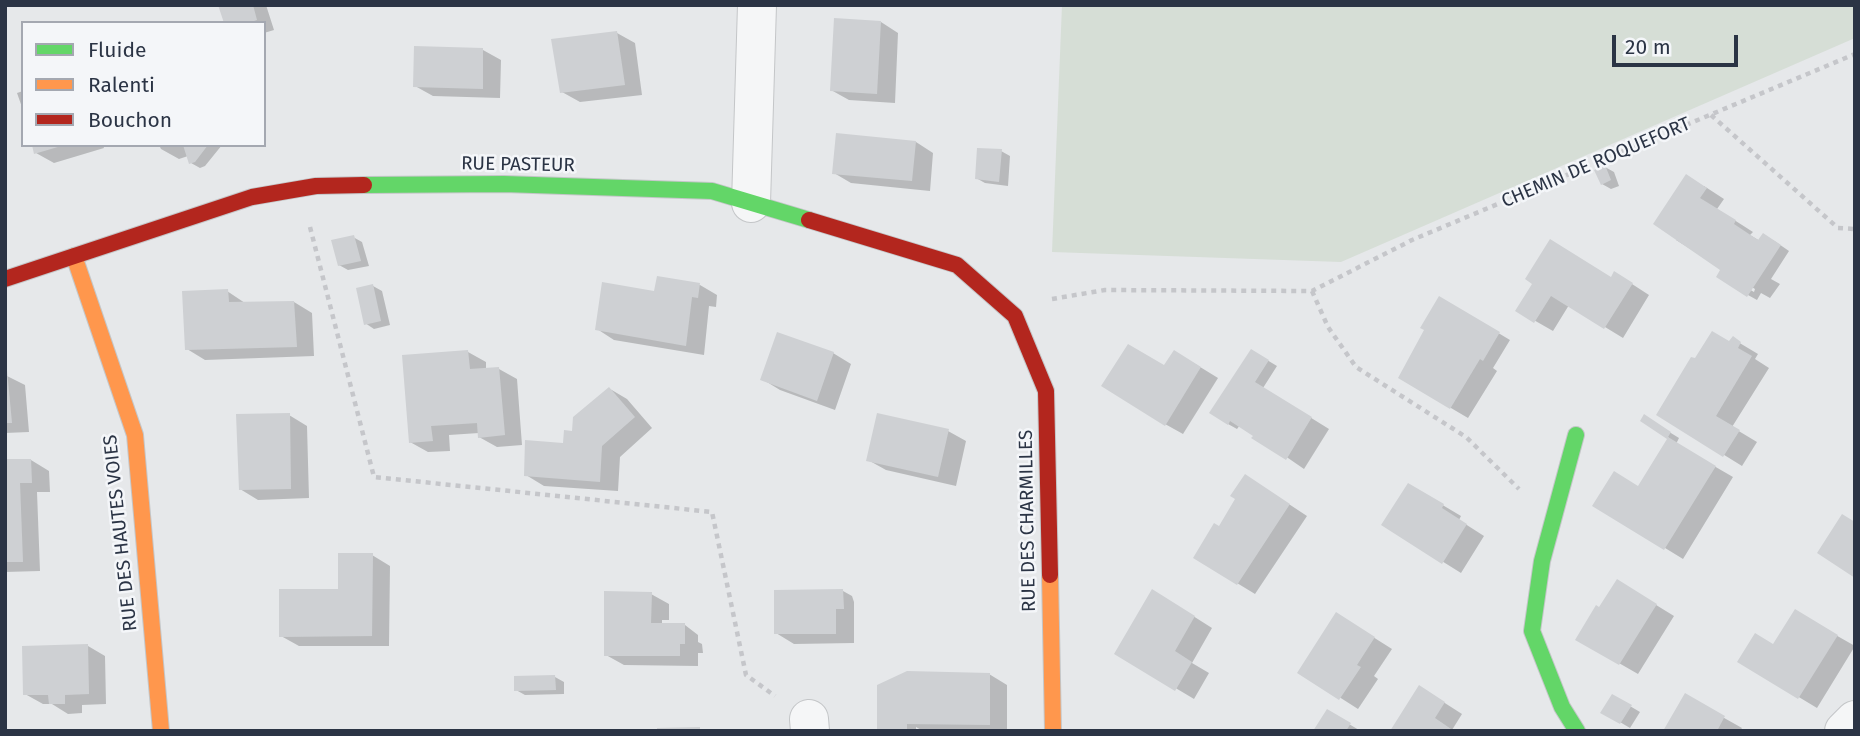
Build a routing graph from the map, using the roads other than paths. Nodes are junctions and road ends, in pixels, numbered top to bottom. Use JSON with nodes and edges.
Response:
{"nodes":[{"id":1,"x":757,"y":5,"type":"edge"},
{"id":2,"x":751,"y":203,"type":"junction"},
{"id":3,"x":74,"y":256,"type":"junction"},
{"id":4,"x":5,"y":279,"type":"edge"},
{"id":5,"x":1015,"y":316,"type":"joint"},
{"id":6,"x":1576,"y":435,"type":"dead end"},
{"id":7,"x":1855,"y":720,"type":"edge"},
{"id":8,"x":161,"y":731,"type":"edge"},
{"id":9,"x":1054,"y":731,"type":"edge"},
{"id":10,"x":1577,"y":731,"type":"edge"},
{"id":11,"x":1844,"y":731,"type":"edge"}],
"edges":[{"from":1,"to":2,"type":"street"},
{"from":2,"to":3,"type":"street","name":"RUE PASTEUR"},
{"from":2,"to":5,"type":"street","name":"RUE PASTEUR"},
{"from":3,"to":4,"type":"street","name":"RUE PASTEUR"},
{"from":3,"to":8,"type":"street","name":"RUE DES HAUTES VOIES"},
{"from":5,"to":9,"type":"street","name":"RUE DES CHARMILLES"},
{"from":6,"to":10,"type":"street"},
{"from":7,"to":11,"type":"street"}]}
